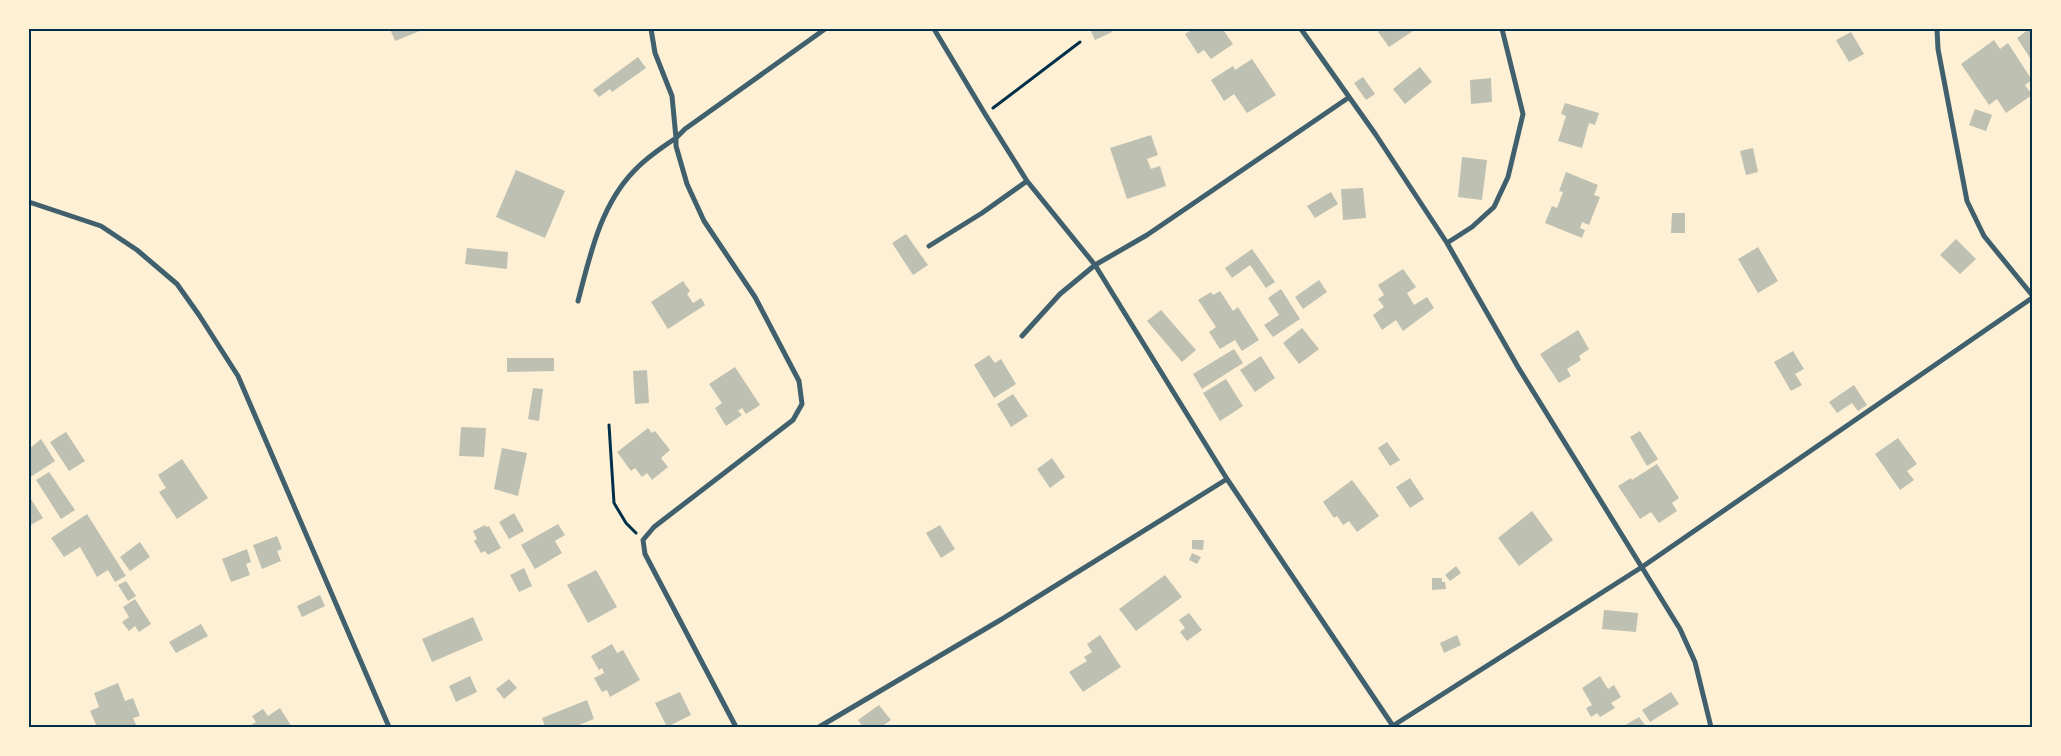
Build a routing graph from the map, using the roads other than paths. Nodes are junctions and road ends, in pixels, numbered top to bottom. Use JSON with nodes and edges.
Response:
{"nodes":[{"id":1,"x":650,"y":29,"type":"edge"},
{"id":2,"x":825,"y":29,"type":"edge"},
{"id":3,"x":934,"y":29,"type":"edge"},
{"id":4,"x":1300,"y":29,"type":"edge"},
{"id":5,"x":1502,"y":29,"type":"edge"},
{"id":6,"x":1937,"y":29,"type":"edge"},
{"id":7,"x":1348,"y":98,"type":"junction"},
{"id":8,"x":676,"y":138,"type":"junction"},
{"id":9,"x":1028,"y":181,"type":"junction"},
{"id":10,"x":29,"y":202,"type":"edge"},
{"id":11,"x":1447,"y":243,"type":"junction"},
{"id":12,"x":929,"y":246,"type":"dead end"},
{"id":13,"x":1095,"y":265,"type":"junction"},
{"id":14,"x":2032,"y":295,"type":"edge"},
{"id":15,"x":2032,"y":298,"type":"edge"},
{"id":16,"x":578,"y":301,"type":"dead end"},
{"id":17,"x":1022,"y":336,"type":"dead end"},
{"id":18,"x":1227,"y":479,"type":"junction"},
{"id":19,"x":1642,"y":567,"type":"junction"},
{"id":20,"x":390,"y":727,"type":"edge"},
{"id":21,"x":736,"y":727,"type":"edge"},
{"id":22,"x":819,"y":727,"type":"edge"},
{"id":23,"x":1392,"y":727,"type":"edge"},
{"id":24,"x":1711,"y":727,"type":"edge"}],
"edges":[{"from":1,"to":8,"type":"street"},
{"from":2,"to":8,"type":"street"},
{"from":3,"to":9,"type":"street"},
{"from":4,"to":7,"type":"street"},
{"from":5,"to":11,"type":"street"},
{"from":6,"to":14,"type":"street"},
{"from":7,"to":11,"type":"street"},
{"from":7,"to":13,"type":"street"},
{"from":8,"to":16,"type":"street"},
{"from":8,"to":21,"type":"street"},
{"from":9,"to":12,"type":"street"},
{"from":9,"to":13,"type":"street"},
{"from":10,"to":20,"type":"street"},
{"from":11,"to":19,"type":"street"},
{"from":13,"to":17,"type":"street"},
{"from":13,"to":18,"type":"street"},
{"from":15,"to":19,"type":"street"},
{"from":18,"to":22,"type":"street"},
{"from":18,"to":23,"type":"street"},
{"from":19,"to":23,"type":"street"},
{"from":19,"to":24,"type":"street"}]}
